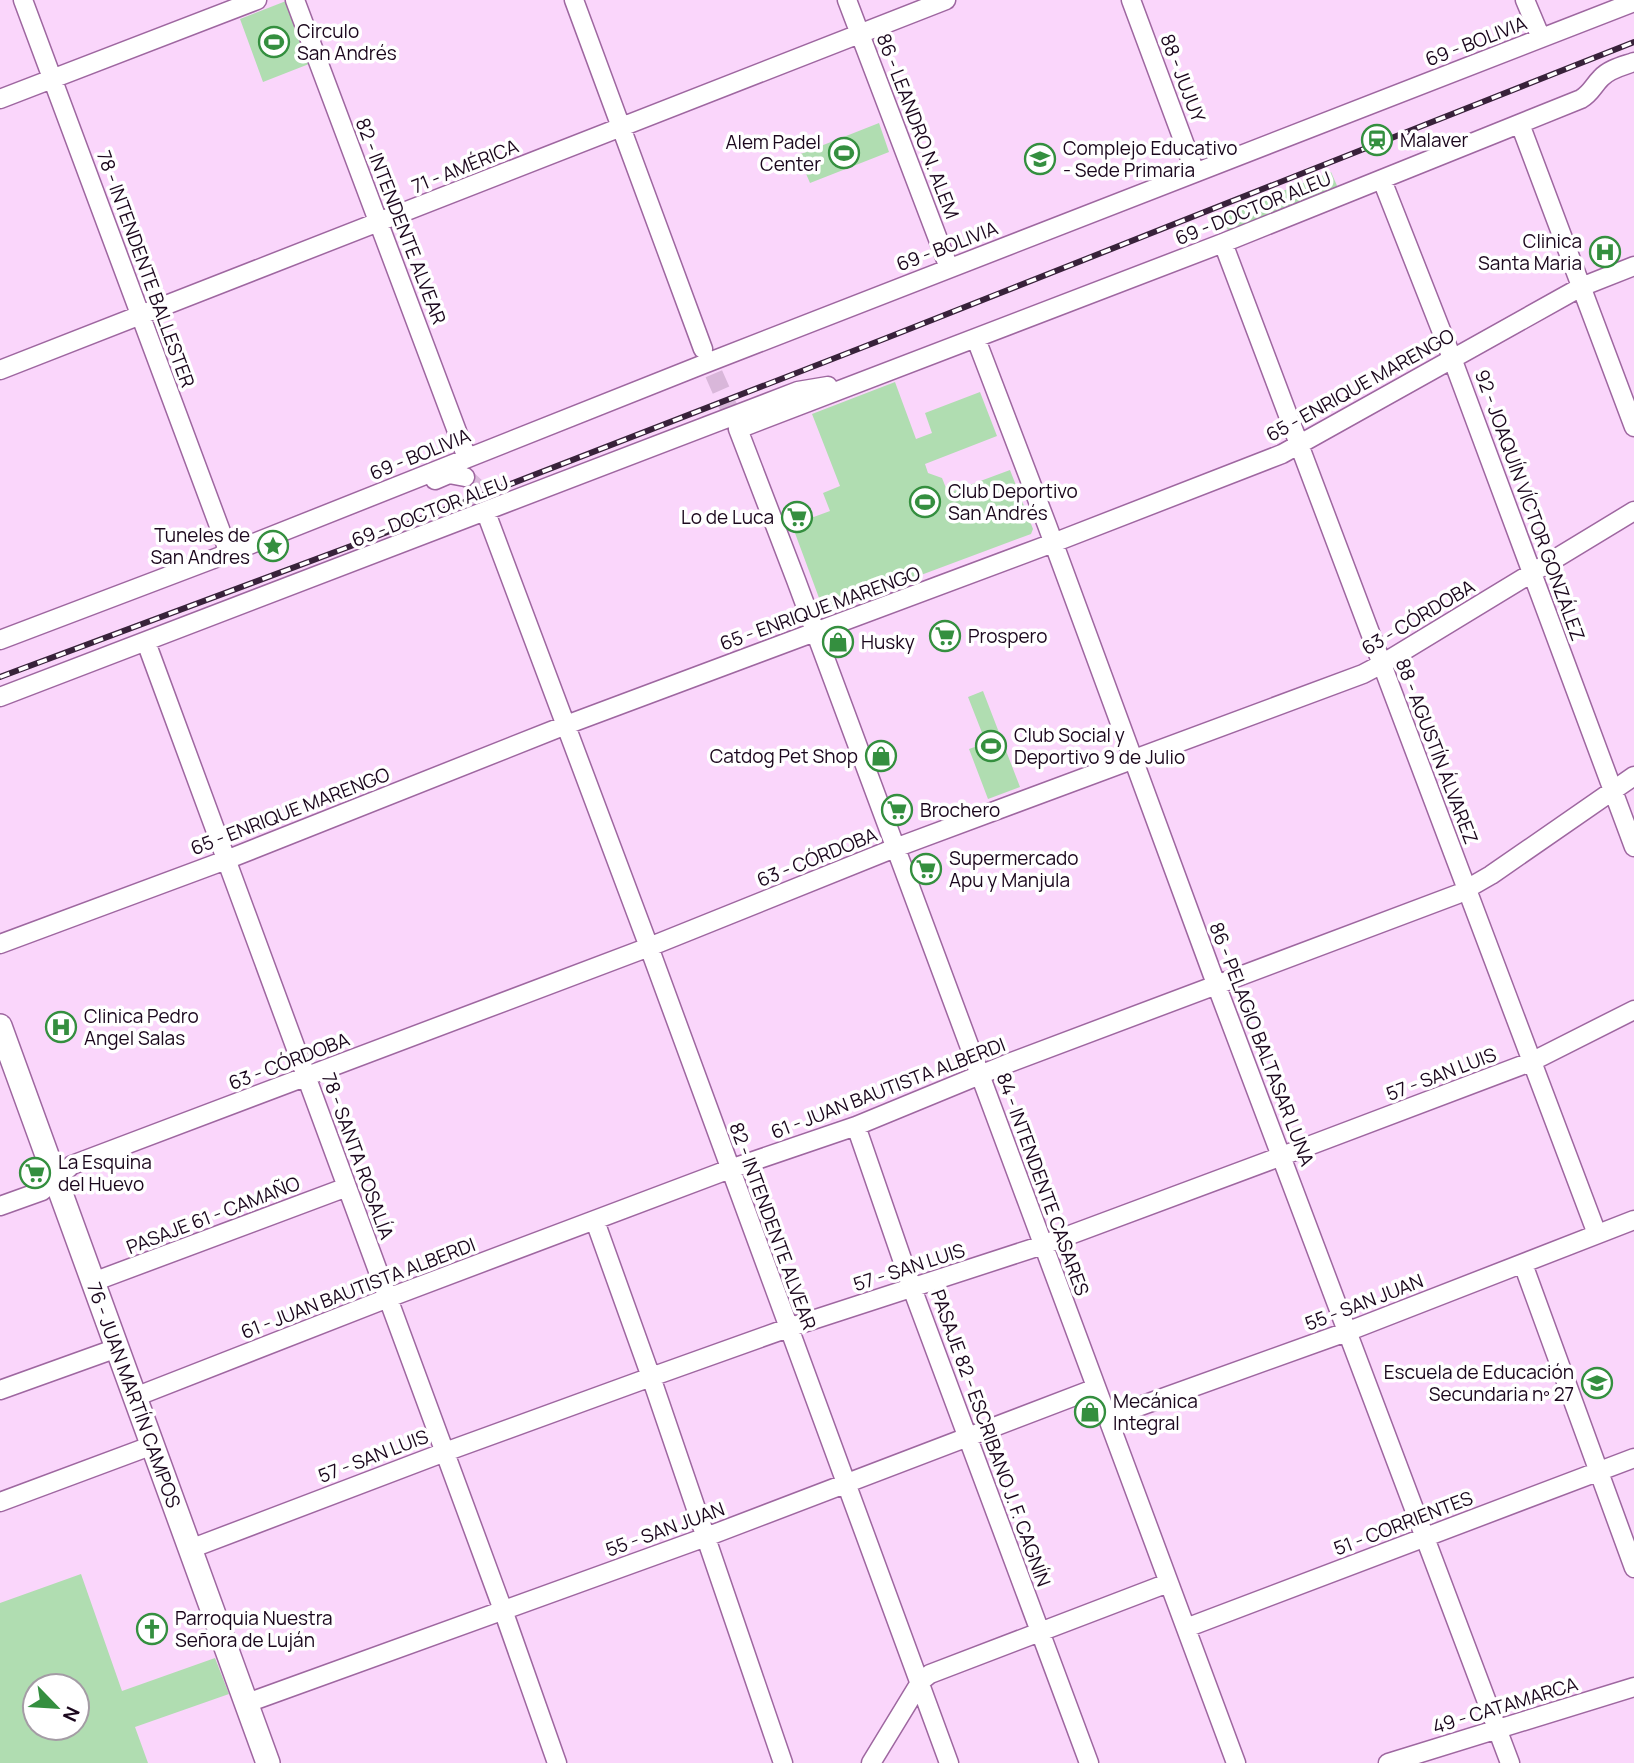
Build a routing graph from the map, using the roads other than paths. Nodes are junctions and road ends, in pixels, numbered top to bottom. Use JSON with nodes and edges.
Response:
{"nodes":[{"id":1,"x":23,"y":0,"type":"edge"},
{"id":2,"x":257,"y":0,"type":"edge"},
{"id":3,"x":295,"y":0,"type":"edge"},
{"id":4,"x":574,"y":0,"type":"edge"},
{"id":5,"x":847,"y":0,"type":"edge"},
{"id":6,"x":946,"y":0,"type":"edge"},
{"id":7,"x":1131,"y":0,"type":"edge"},
{"id":8,"x":1525,"y":0,"type":"edge"},
{"id":9,"x":1634,"y":2,"type":"edge"},
{"id":10,"x":860,"y":33,"type":"junction"},
{"id":11,"x":1541,"y":38,"type":"junction"},
{"id":12,"x":1634,"y":62,"type":"edge"},
{"id":13,"x":52,"y":78,"type":"junction"},
{"id":14,"x":0,"y":99,"type":"edge"},
{"id":15,"x":1520,"y":124,"type":"junction"},
{"id":16,"x":620,"y":127,"type":"junction"},
{"id":17,"x":1195,"y":172,"type":"junction"},
{"id":18,"x":1382,"y":180,"type":"junction"},
{"id":19,"x":379,"y":224,"type":"junction"},
{"id":20,"x":1223,"y":243,"type":"junction"},
{"id":21,"x":1634,"y":266,"type":"edge"},
{"id":22,"x":949,"y":268,"type":"junction"},
{"id":23,"x":1580,"y":287,"type":"junction"},
{"id":24,"x":142,"y":317,"type":"junction"},
{"id":25,"x":976,"y":339,"type":"junction"},
{"id":26,"x":706,"y":358,"type":"junction"},
{"id":27,"x":1452,"y":358,"type":"junction"},
{"id":28,"x":0,"y":370,"type":"edge"},
{"id":29,"x":738,"y":422,"type":"junction"},
{"id":30,"x":1634,"y":427,"type":"edge"},
{"id":31,"x":1299,"y":446,"type":"junction"},
{"id":32,"x":467,"y":458,"type":"junction"},
{"id":33,"x":465,"y":477,"type":"dead end"},
{"id":34,"x":1634,"y":511,"type":"edge"},
{"id":35,"x":487,"y":514,"type":"junction"},
{"id":36,"x":277,"y":533,"type":"junction"},
{"id":37,"x":1053,"y":543,"type":"junction"},
{"id":38,"x":229,"y":553,"type":"junction"},
{"id":39,"x":1533,"y":573,"type":"junction"},
{"id":40,"x":815,"y":632,"type":"junction"},
{"id":41,"x":0,"y":640,"type":"edge"},
{"id":42,"x":146,"y":642,"type":"junction"},
{"id":43,"x":1382,"y":664,"type":"junction"},
{"id":44,"x":0,"y":697,"type":"edge"},
{"id":45,"x":566,"y":725,"type":"junction"},
{"id":46,"x":1133,"y":758,"type":"junction"},
{"id":47,"x":1634,"y":776,"type":"edge"},
{"id":48,"x":1612,"y":791,"type":"junction"},
{"id":49,"x":1634,"y":846,"type":"edge"},
{"id":50,"x":895,"y":848,"type":"junction"},
{"id":51,"x":226,"y":860,"type":"junction"},
{"id":52,"x":1466,"y":889,"type":"junction"},
{"id":53,"x":0,"y":944,"type":"edge"},
{"id":54,"x":649,"y":947,"type":"junction"},
{"id":55,"x":1216,"y":984,"type":"junction"},
{"id":56,"x":1634,"y":1010,"type":"edge"},
{"id":57,"x":0,"y":1026,"type":"edge"},
{"id":58,"x":1533,"y":1061,"type":"junction"},
{"id":59,"x":981,"y":1075,"type":"junction"},
{"id":60,"x":306,"y":1076,"type":"junction"},
{"id":61,"x":856,"y":1126,"type":"junction"},
{"id":62,"x":1282,"y":1156,"type":"junction"},
{"id":63,"x":730,"y":1169,"type":"junction"},
{"id":64,"x":56,"y":1179,"type":"junction"},
{"id":65,"x":347,"y":1187,"type":"junction"},
{"id":66,"x":0,"y":1206,"type":"edge"},
{"id":67,"x":1634,"y":1220,"type":"edge"},
{"id":68,"x":594,"y":1221,"type":"junction"},
{"id":69,"x":1597,"y":1234,"type":"junction"},
{"id":70,"x":1043,"y":1245,"type":"junction"},
{"id":71,"x":1523,"y":1264,"type":"junction"},
{"id":72,"x":93,"y":1282,"type":"junction"},
{"id":73,"x":912,"y":1288,"type":"junction"},
{"id":74,"x":388,"y":1298,"type":"junction"},
{"id":75,"x":788,"y":1328,"type":"junction"},
{"id":76,"x":1349,"y":1331,"type":"junction"},
{"id":77,"x":117,"y":1348,"type":"junction"},
{"id":78,"x":651,"y":1377,"type":"junction"},
{"id":79,"x":1096,"y":1388,"type":"junction"},
{"id":80,"x":0,"y":1390,"type":"edge"},
{"id":81,"x":135,"y":1397,"type":"junction"},
{"id":82,"x":1107,"y":1418,"type":"junction"},
{"id":83,"x":969,"y":1437,"type":"junction"},
{"id":84,"x":153,"y":1445,"type":"junction"},
{"id":85,"x":444,"y":1452,"type":"junction"},
{"id":86,"x":1634,"y":1458,"type":"edge"},
{"id":87,"x":1599,"y":1472,"type":"junction"},
{"id":88,"x":847,"y":1483,"type":"junction"},
{"id":89,"x":0,"y":1502,"type":"edge"},
{"id":90,"x":706,"y":1537,"type":"junction"},
{"id":91,"x":1425,"y":1537,"type":"junction"},
{"id":92,"x":190,"y":1549,"type":"junction"},
{"id":93,"x":1634,"y":1569,"type":"edge"},
{"id":94,"x":1168,"y":1583,"type":"junction"},
{"id":95,"x":503,"y":1610,"type":"junction"},
{"id":96,"x":1186,"y":1628,"type":"junction"},
{"id":97,"x":1040,"y":1631,"type":"junction"},
{"id":98,"x":921,"y":1681,"type":"junction"},
{"id":99,"x":1634,"y":1687,"type":"edge"},
{"id":100,"x":247,"y":1703,"type":"junction"},
{"id":101,"x":1498,"y":1730,"type":"junction"},
{"id":102,"x":268,"y":1763,"type":"edge"},
{"id":103,"x":557,"y":1763,"type":"edge"},
{"id":104,"x":783,"y":1763,"type":"edge"},
{"id":105,"x":871,"y":1763,"type":"edge"},
{"id":106,"x":949,"y":1763,"type":"edge"},
{"id":107,"x":1088,"y":1763,"type":"edge"},
{"id":108,"x":1236,"y":1763,"type":"edge"},
{"id":109,"x":1388,"y":1763,"type":"edge"},
{"id":110,"x":1510,"y":1763,"type":"edge"}],
"edges":[{"from":1,"to":13,"type":"street","name":"78 - INTENDENTE BALLESTER"},
{"from":2,"to":13,"type":"street"},
{"from":3,"to":19,"type":"street","name":"82 - INTENDENTE ALVEAR"},
{"from":4,"to":16,"type":"street"},
{"from":5,"to":10,"type":"street","name":"86 - LEANDRO N. ALEM"},
{"from":6,"to":10,"type":"street","name":"71 - AMÉRICA"},
{"from":7,"to":17,"type":"street","name":"88 - JUJUY"},
{"from":8,"to":11,"type":"street"},
{"from":9,"to":11,"type":"street","name":"69 - BOLIVIA"},
{"from":10,"to":16,"type":"street","name":"71 - AMÉRICA"},
{"from":10,"to":22,"type":"street","name":"86 - LEANDRO N. ALEM"},
{"from":11,"to":17,"type":"street","name":"69 - BOLIVIA"},
{"from":12,"to":15,"type":"street","name":"69 - DOCTOR ALEU"},
{"from":13,"to":14,"type":"street"},
{"from":13,"to":24,"type":"street","name":"78 - INTENDENTE BALLESTER"},
{"from":15,"to":18,"type":"street","name":"69 - DOCTOR ALEU"},
{"from":15,"to":23,"type":"street"},
{"from":16,"to":19,"type":"street","name":"71 - AMÉRICA"},
{"from":16,"to":26,"type":"street"},
{"from":17,"to":22,"type":"street","name":"69 - BOLIVIA"},
{"from":18,"to":20,"type":"street","name":"69 - DOCTOR ALEU"},
{"from":18,"to":27,"type":"street","name":"92 - JOAQUÍN VÍCTOR GONZÁLEZ"},
{"from":19,"to":24,"type":"street","name":"71 - AMÉRICA"},
{"from":19,"to":32,"type":"street","name":"82 - INTENDENTE ALVEAR"},
{"from":20,"to":25,"type":"street","name":"69 - DOCTOR ALEU"},
{"from":20,"to":31,"type":"street","name":"88 - AGUSTÍN ÁLVAREZ"},
{"from":21,"to":23,"type":"street","name":"65 - ENRIQUE MARENGO"},
{"from":22,"to":26,"type":"street","name":"69 - BOLIVIA"},
{"from":23,"to":27,"type":"street","name":"65 - ENRIQUE MARENGO"},
{"from":23,"to":30,"type":"street"},
{"from":24,"to":28,"type":"street","name":"71 - AMÉRICA"},
{"from":24,"to":38,"type":"street","name":"78 - INTENDENTE BALLESTER"},
{"from":25,"to":29,"type":"street","name":"69 - DOCTOR ALEU"},
{"from":25,"to":37,"type":"street","name":"86 - PELAGIO BALTASAR LUNA"},
{"from":26,"to":32,"type":"street","name":"69 - BOLIVIA"},
{"from":27,"to":31,"type":"street","name":"65 - ENRIQUE MARENGO"},
{"from":27,"to":39,"type":"street","name":"92 - JOAQUÍN VÍCTOR GONZÁLEZ"},
{"from":29,"to":35,"type":"street","name":"69 - DOCTOR ALEU"},
{"from":29,"to":40,"type":"street","name":"84 - INTENDENTE CASARES"},
{"from":31,"to":37,"type":"street","name":"65 - ENRIQUE MARENGO"},
{"from":31,"to":43,"type":"street","name":"88 - AGUSTÍN ÁLVAREZ"},
{"from":32,"to":36,"type":"street","name":"69 - BOLIVIA"},
{"from":33,"to":36,"type":"street","name":"69 - BOLIVIA"},
{"from":34,"to":39,"type":"street","name":"63 - CÓRDOBA"},
{"from":35,"to":42,"type":"street","name":"69 - DOCTOR ALEU"},
{"from":35,"to":45,"type":"street","name":"82 - INTENDENTE ALVEAR"},
{"from":36,"to":38,"type":"street","name":"69 - BOLIVIA"},
{"from":37,"to":40,"type":"street","name":"65 - ENRIQUE MARENGO"},
{"from":37,"to":46,"type":"street","name":"86 - PELAGIO BALTASAR LUNA"},
{"from":38,"to":41,"type":"street","name":"69 - BOLIVIA"},
{"from":39,"to":43,"type":"street","name":"63 - CÓRDOBA"},
{"from":39,"to":48,"type":"street","name":"92 - JOAQUÍN VÍCTOR GONZÁLEZ"},
{"from":40,"to":45,"type":"street","name":"65 - ENRIQUE MARENGO"},
{"from":40,"to":50,"type":"street","name":"84 - INTENDENTE CASARES"},
{"from":42,"to":44,"type":"street","name":"69 - DOCTOR ALEU"},
{"from":42,"to":51,"type":"street","name":"78 - SANTA ROSALÍA"},
{"from":43,"to":46,"type":"street","name":"63 - CÓRDOBA"},
{"from":43,"to":52,"type":"street","name":"88 - AGUSTÍN ÁLVAREZ"},
{"from":45,"to":51,"type":"street","name":"65 - ENRIQUE MARENGO"},
{"from":45,"to":54,"type":"street","name":"82 - INTENDENTE ALVEAR"},
{"from":46,"to":50,"type":"street","name":"63 - CÓRDOBA"},
{"from":46,"to":55,"type":"street","name":"86 - PELAGIO BALTASAR LUNA"},
{"from":47,"to":48,"type":"street","name":"61 - JUAN BAUTISTA ALBERDI"},
{"from":48,"to":49,"type":"street","name":"92 - JOAQUÍN VÍCTOR GONZÁLEZ"},
{"from":48,"to":52,"type":"street","name":"61 - JUAN BAUTISTA ALBERDI"},
{"from":50,"to":54,"type":"street","name":"63 - CÓRDOBA"},
{"from":50,"to":59,"type":"street","name":"84 - INTENDENTE CASARES"},
{"from":51,"to":53,"type":"street","name":"65 - ENRIQUE MARENGO"},
{"from":51,"to":60,"type":"street","name":"78 - SANTA ROSALÍA"},
{"from":52,"to":55,"type":"street","name":"61 - JUAN BAUTISTA ALBERDI"},
{"from":52,"to":58,"type":"street","name":"88 - AGUSTÍN ÁLVAREZ"},
{"from":54,"to":60,"type":"street","name":"63 - CÓRDOBA"},
{"from":54,"to":63,"type":"street","name":"82 - INTENDENTE ALVEAR"},
{"from":55,"to":59,"type":"street","name":"61 - JUAN BAUTISTA ALBERDI"},
{"from":55,"to":62,"type":"street","name":"86 - PELAGIO BALTASAR LUNA"},
{"from":56,"to":58,"type":"street","name":"57 - SAN LUIS"},
{"from":57,"to":64,"type":"main road","name":"76 - JUAN MARTÍN CAMPOS"},
{"from":58,"to":62,"type":"street","name":"57 - SAN LUIS"},
{"from":58,"to":69,"type":"street","name":"88 - AGUSTÍN ÁLVAREZ"},
{"from":59,"to":61,"type":"street","name":"61 - JUAN BAUTISTA ALBERDI"},
{"from":59,"to":70,"type":"street","name":"84 - INTENDENTE CASARES"},
{"from":60,"to":64,"type":"street","name":"63 - CÓRDOBA"},
{"from":60,"to":65,"type":"street","name":"78 - SANTA ROSALÍA"},
{"from":61,"to":63,"type":"street","name":"61 - JUAN BAUTISTA ALBERDI"},
{"from":61,"to":73,"type":"street","name":"PASAJE 82 - ESCRIBANO J. F. CAGNÍN"},
{"from":62,"to":70,"type":"street","name":"57 - SAN LUIS"},
{"from":62,"to":76,"type":"street","name":"86 - PELAGIO BALTASAR LUNA"},
{"from":63,"to":68,"type":"street","name":"61 - JUAN BAUTISTA ALBERDI"},
{"from":63,"to":75,"type":"street","name":"82 - INTENDENTE ALVEAR"},
{"from":64,"to":66,"type":"street","name":"63 - CÓRDOBA"},
{"from":64,"to":72,"type":"main road","name":"76 - JUAN MARTÍN CAMPOS"},
{"from":65,"to":72,"type":"street","name":"PASAJE 61 - CAMAÑO"},
{"from":65,"to":74,"type":"street","name":"78 - SANTA ROSALÍA"},
{"from":67,"to":69,"type":"street","name":"55 - SAN JUAN"},
{"from":68,"to":74,"type":"street","name":"61 - JUAN BAUTISTA ALBERDI"},
{"from":68,"to":78,"type":"street"},
{"from":69,"to":71,"type":"street","name":"55 - SAN JUAN"},
{"from":70,"to":73,"type":"street","name":"57 - SAN LUIS"},
{"from":70,"to":79,"type":"street","name":"84 - INTENDENTE CASARES"},
{"from":71,"to":76,"type":"street","name":"55 - SAN JUAN"},
{"from":71,"to":87,"type":"street"},
{"from":72,"to":77,"type":"main road","name":"76 - JUAN MARTÍN CAMPOS"},
{"from":73,"to":75,"type":"street","name":"57 - SAN LUIS"},
{"from":73,"to":83,"type":"street","name":"PASAJE 82 - ESCRIBANO J. F. CAGNÍN"},
{"from":74,"to":81,"type":"street","name":"61 - JUAN BAUTISTA ALBERDI"},
{"from":74,"to":85,"type":"street","name":"78 - SANTA ROSALÍA"},
{"from":75,"to":78,"type":"street","name":"57 - SAN LUIS"},
{"from":75,"to":88,"type":"street","name":"82 - INTENDENTE ALVEAR"},
{"from":76,"to":82,"type":"street","name":"55 - SAN JUAN"},
{"from":76,"to":91,"type":"street","name":"86 - PELAGIO BALTASAR LUNA"},
{"from":77,"to":80,"type":"street"},
{"from":77,"to":81,"type":"main road","name":"76 - JUAN MARTÍN CAMPOS"},
{"from":78,"to":85,"type":"street","name":"57 - SAN LUIS"},
{"from":78,"to":90,"type":"street"},
{"from":79,"to":82,"type":"street","name":"84 - INTENDENTE CASARES"},
{"from":79,"to":83,"type":"street","name":"55 - SAN JUAN"},
{"from":81,"to":84,"type":"main road","name":"76 - JUAN MARTÍN CAMPOS"},
{"from":82,"to":94,"type":"street","name":"84 - INTENDENTE CASARES"},
{"from":83,"to":88,"type":"street","name":"55 - SAN JUAN"},
{"from":83,"to":97,"type":"street","name":"PASAJE 82 - ESCRIBANO J. F. CAGNÍN"},
{"from":84,"to":89,"type":"street"},
{"from":84,"to":92,"type":"main road","name":"76 - JUAN MARTÍN CAMPOS"},
{"from":85,"to":92,"type":"street","name":"57 - SAN LUIS"},
{"from":85,"to":95,"type":"street","name":"78 - SANTA ROSALÍA"},
{"from":86,"to":87,"type":"street","name":"51 - CORRIENTES"},
{"from":87,"to":91,"type":"street","name":"51 - CORRIENTES"},
{"from":87,"to":93,"type":"street"},
{"from":88,"to":90,"type":"street","name":"55 - SAN JUAN"},
{"from":88,"to":98,"type":"street","name":"82 - INTENDENTE ALVEAR"},
{"from":90,"to":95,"type":"street","name":"55 - SAN JUAN"},
{"from":90,"to":104,"type":"street"},
{"from":91,"to":96,"type":"street","name":"51 - CORRIENTES"},
{"from":91,"to":101,"type":"street","name":"86 - PELAGIO BALTASAR LUNA"},
{"from":92,"to":100,"type":"main road","name":"76 - JUAN MARTÍN CAMPOS"},
{"from":94,"to":96,"type":"street","name":"84 - INTENDENTE CASARES"},
{"from":94,"to":97,"type":"street"},
{"from":95,"to":100,"type":"street","name":"55 - SAN JUAN"},
{"from":95,"to":103,"type":"street","name":"78 - SANTA ROSALÍA"},
{"from":96,"to":108,"type":"street","name":"84 - INTENDENTE CASARES"},
{"from":97,"to":98,"type":"street"},
{"from":97,"to":107,"type":"street","name":"PASAJE 82 - ESCRIBANO J. F. CAGNÍN"},
{"from":98,"to":105,"type":"street"},
{"from":98,"to":106,"type":"street","name":"82 - INTENDENTE ALVEAR"},
{"from":99,"to":101,"type":"street","name":"49 - CATAMARCA"},
{"from":100,"to":102,"type":"main road","name":"76 - JUAN MARTÍN CAMPOS"},
{"from":101,"to":109,"type":"street","name":"49 - CATAMARCA"},
{"from":101,"to":110,"type":"street","name":"86 - PELAGIO BALTASAR LUNA"}]}
